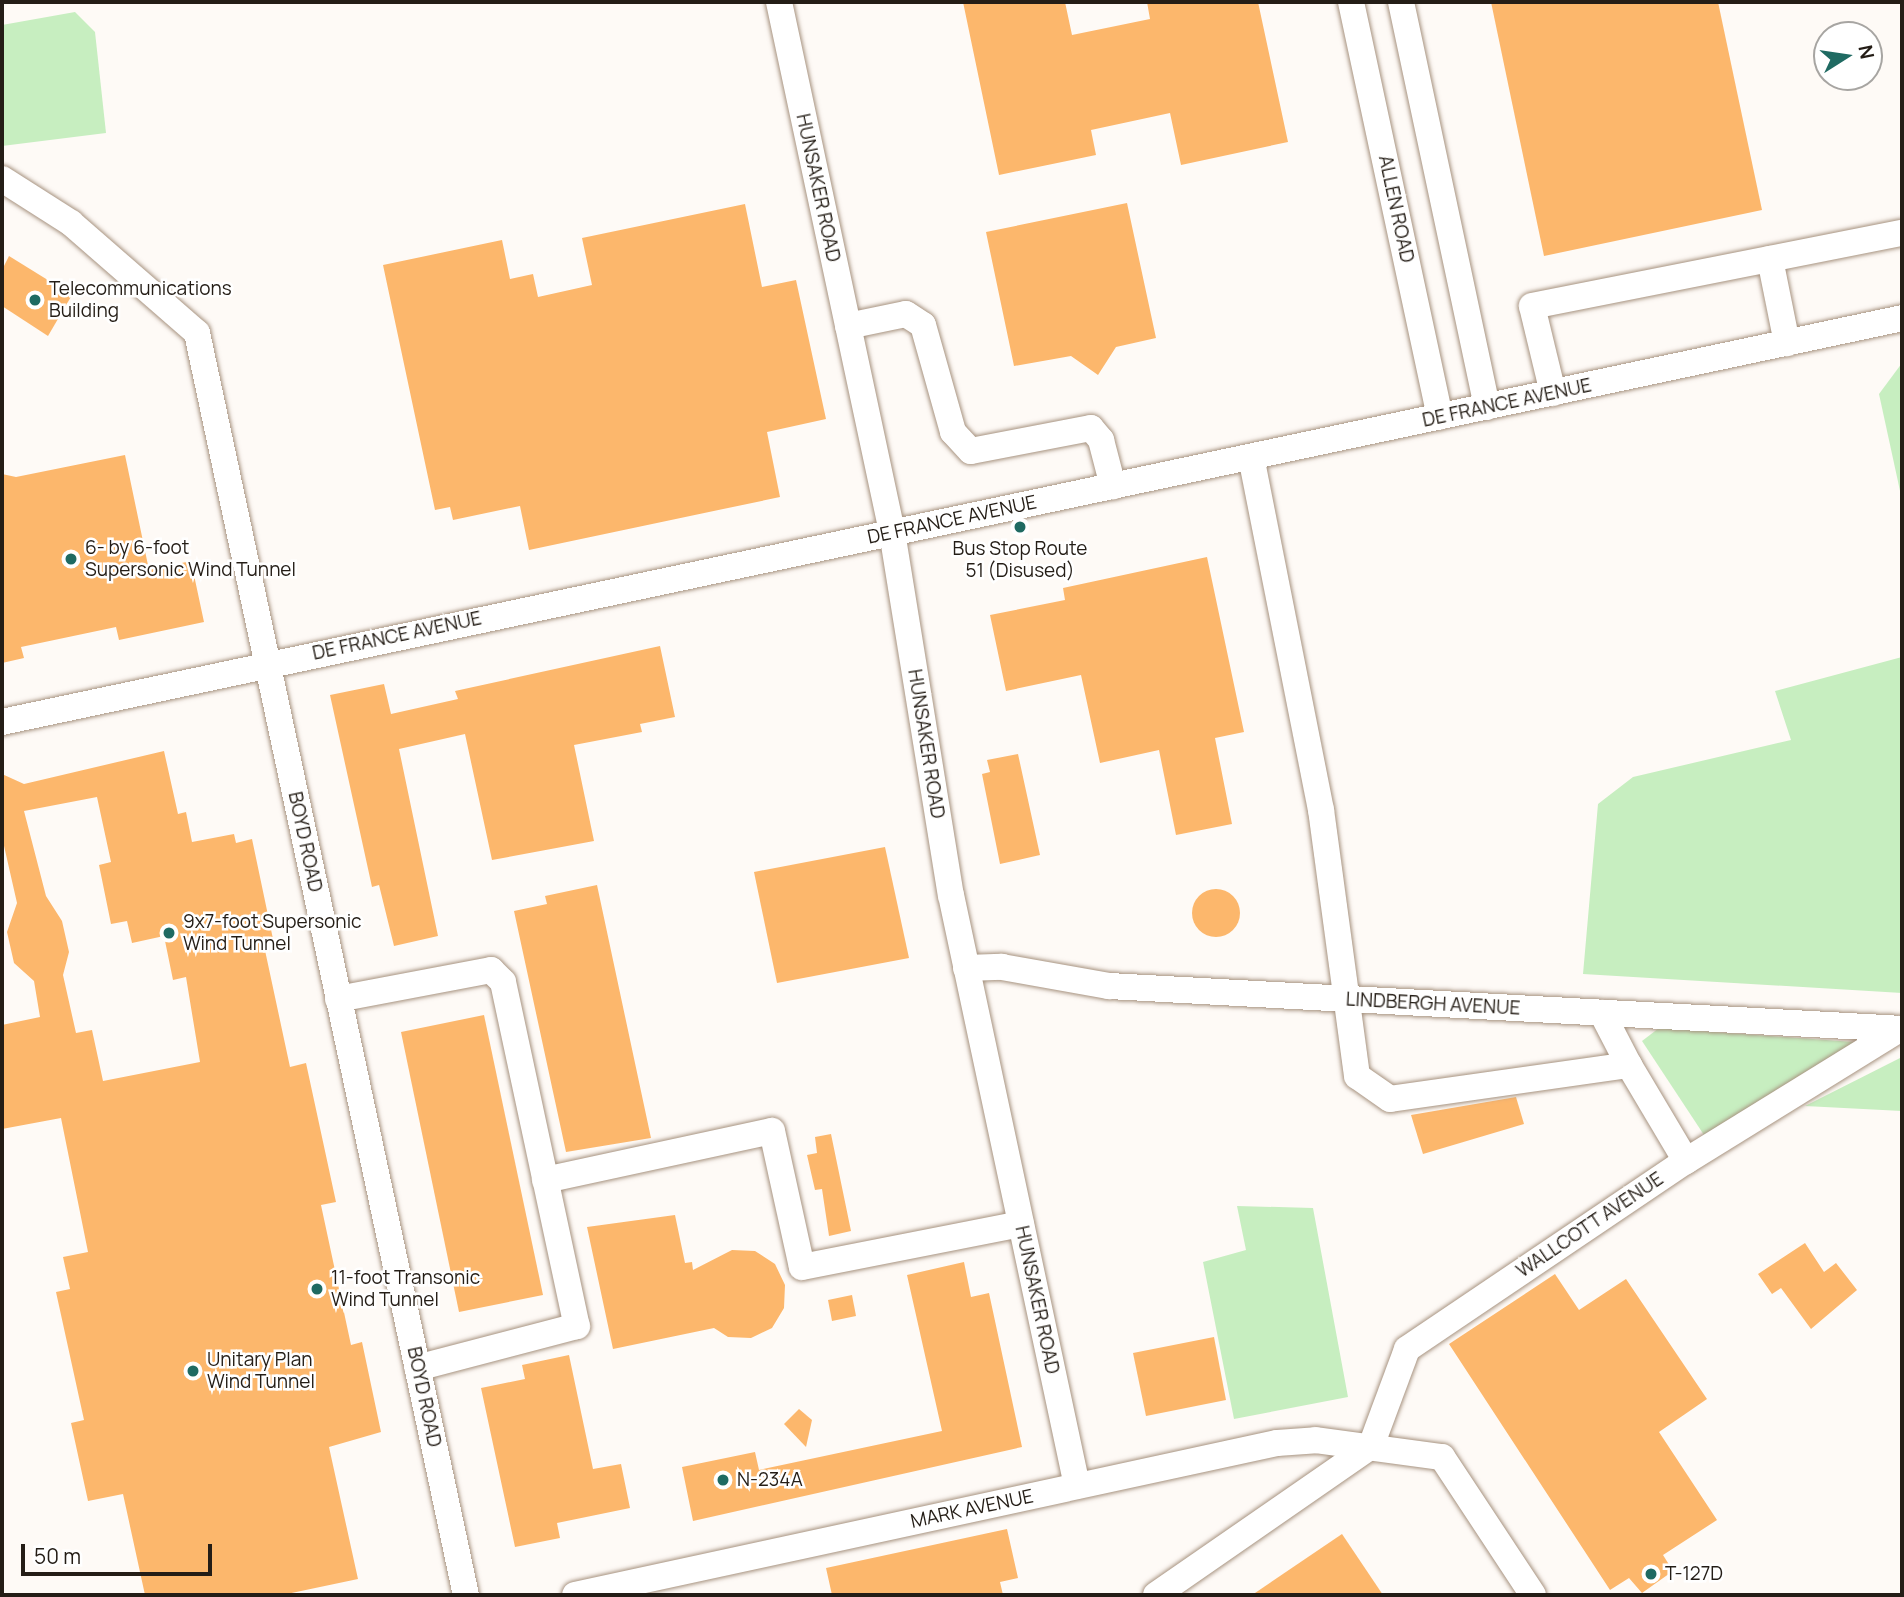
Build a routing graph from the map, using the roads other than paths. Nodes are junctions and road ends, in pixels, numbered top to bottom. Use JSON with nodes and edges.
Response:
{"nodes":[{"id":1,"x":779,"y":2,"type":"edge"},
{"id":2,"x":1351,"y":2,"type":"edge"},
{"id":3,"x":1401,"y":2,"type":"edge"},
{"id":4,"x":2,"y":179,"type":"edge"},
{"id":5,"x":1902,"y":233,"type":"edge"},
{"id":6,"x":1770,"y":259,"type":"junction"},
{"id":7,"x":1902,"y":318,"type":"edge"},
{"id":8,"x":848,"y":326,"type":"junction"},
{"id":9,"x":1787,"y":343,"type":"junction"},
{"id":10,"x":1553,"y":393,"type":"junction"},
{"id":11,"x":1487,"y":407,"type":"junction"},
{"id":12,"x":1440,"y":417,"type":"junction"},
{"id":13,"x":1251,"y":457,"type":"junction"},
{"id":14,"x":1113,"y":486,"type":"junction"},
{"id":15,"x":892,"y":532,"type":"junction"},
{"id":16,"x":267,"y":664,"type":"junction"},
{"id":17,"x":2,"y":722,"type":"edge"},
{"id":18,"x":966,"y":968,"type":"junction"},
{"id":19,"x":338,"y":999,"type":"junction"},
{"id":20,"x":1350,"y":999,"type":"junction"},
{"id":21,"x":1602,"y":1013,"type":"junction"},
{"id":22,"x":1901,"y":1029,"type":"edge"},
{"id":23,"x":1629,"y":1065,"type":"junction"},
{"id":24,"x":1686,"y":1161,"type":"junction"},
{"id":25,"x":545,"y":1180,"type":"junction"},
{"id":26,"x":1021,"y":1224,"type":"junction"},
{"id":27,"x":417,"y":1368,"type":"junction"},
{"id":28,"x":1371,"y":1446,"type":"junction"},
{"id":29,"x":1077,"y":1486,"type":"junction"},
{"id":30,"x":466,"y":1595,"type":"edge"},
{"id":31,"x":575,"y":1595,"type":"edge"},
{"id":32,"x":1156,"y":1595,"type":"edge"},
{"id":33,"x":1533,"y":1595,"type":"edge"}],
"edges":[{"from":1,"to":8,"type":"street","name":"HUNSAKER ROAD"},
{"from":2,"to":12,"type":"street","name":"ALLEN ROAD"},
{"from":3,"to":11,"type":"street"},
{"from":4,"to":16,"type":"street","name":"BOYD ROAD"},
{"from":5,"to":6,"type":"street"},
{"from":6,"to":9,"type":"street"},
{"from":6,"to":10,"type":"street"},
{"from":7,"to":9,"type":"street","name":"DE FRANCE AVENUE"},
{"from":8,"to":14,"type":"street"},
{"from":8,"to":15,"type":"street","name":"HUNSAKER ROAD"},
{"from":9,"to":10,"type":"street","name":"DE FRANCE AVENUE"},
{"from":10,"to":11,"type":"street","name":"DE FRANCE AVENUE"},
{"from":11,"to":12,"type":"street","name":"DE FRANCE AVENUE"},
{"from":12,"to":13,"type":"street","name":"DE FRANCE AVENUE"},
{"from":13,"to":14,"type":"street","name":"DE FRANCE AVENUE"},
{"from":13,"to":20,"type":"street"},
{"from":14,"to":15,"type":"street","name":"DE FRANCE AVENUE"},
{"from":15,"to":16,"type":"street","name":"DE FRANCE AVENUE"},
{"from":15,"to":18,"type":"street","name":"HUNSAKER ROAD"},
{"from":16,"to":17,"type":"street","name":"DE FRANCE AVENUE"},
{"from":16,"to":19,"type":"street","name":"BOYD ROAD"},
{"from":18,"to":20,"type":"street","name":"LINDBERGH AVENUE"},
{"from":18,"to":26,"type":"street","name":"HUNSAKER ROAD"},
{"from":19,"to":25,"type":"street"},
{"from":19,"to":27,"type":"street","name":"BOYD ROAD"},
{"from":20,"to":21,"type":"street","name":"LINDBERGH AVENUE"},
{"from":20,"to":23,"type":"street"},
{"from":21,"to":22,"type":"street","name":"LINDBERGH AVENUE"},
{"from":21,"to":23,"type":"street"},
{"from":22,"to":24,"type":"street","name":"WALLCOTT AVENUE"},
{"from":23,"to":24,"type":"street"},
{"from":24,"to":28,"type":"street","name":"WALLCOTT AVENUE"},
{"from":25,"to":26,"type":"street"},
{"from":25,"to":27,"type":"street"},
{"from":26,"to":29,"type":"street","name":"HUNSAKER ROAD"},
{"from":27,"to":30,"type":"street","name":"BOYD ROAD"},
{"from":28,"to":29,"type":"street","name":"MARK AVENUE"},
{"from":28,"to":32,"type":"street"},
{"from":28,"to":33,"type":"street","name":"MARK AVENUE"},
{"from":29,"to":31,"type":"street","name":"MARK AVENUE"}]}
